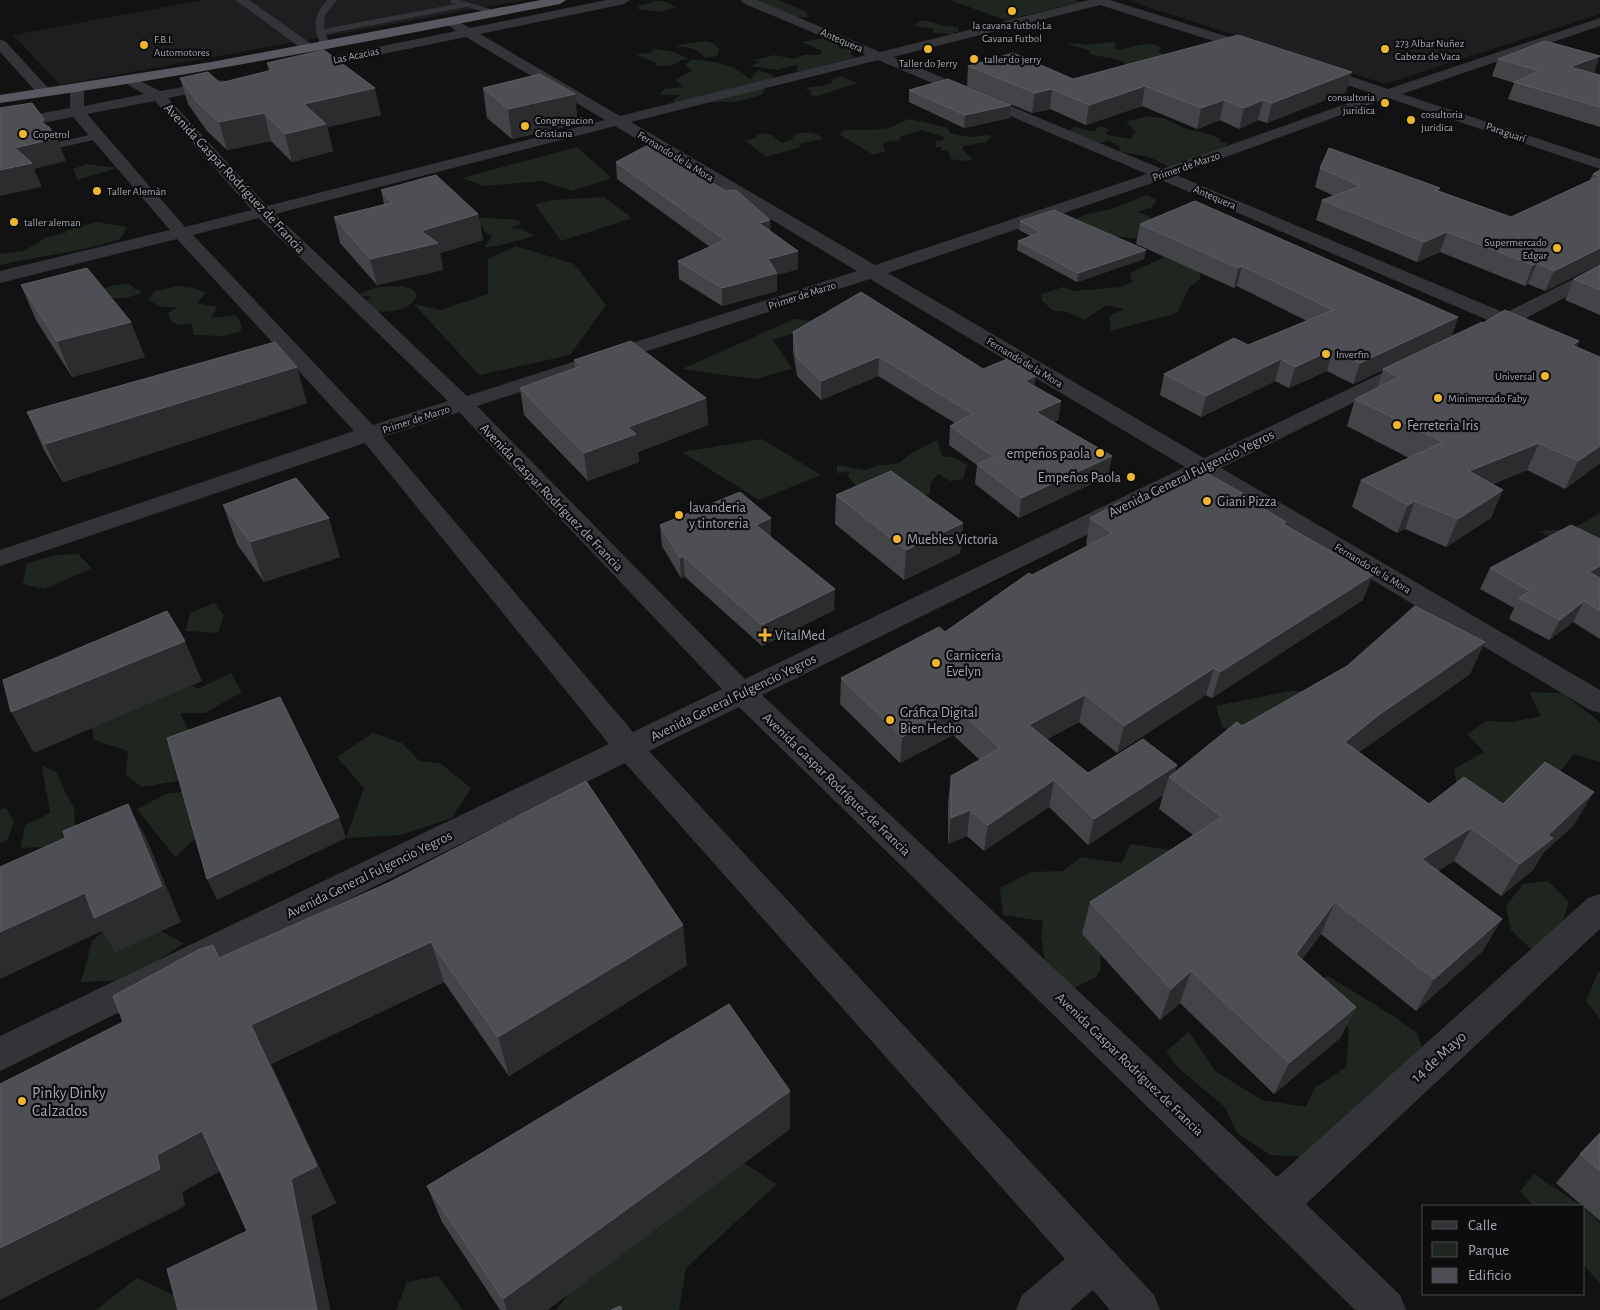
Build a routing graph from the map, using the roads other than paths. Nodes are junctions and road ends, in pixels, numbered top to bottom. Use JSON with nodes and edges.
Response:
{"nodes":[{"id":1,"x":241,"y":0,"type":"edge"},
{"id":2,"x":333,"y":0,"type":"edge"},
{"id":3,"x":449,"y":0,"type":"edge"},
{"id":4,"x":560,"y":0,"type":"edge"},
{"id":5,"x":624,"y":0,"type":"edge"},
{"id":6,"x":747,"y":0,"type":"edge"},
{"id":7,"x":1101,"y":0,"type":"edge"},
{"id":8,"x":465,"y":5,"type":"junction"},
{"id":9,"x":496,"y":12,"type":"junction"},
{"id":10,"x":1600,"y":22,"type":"edge"},
{"id":11,"x":458,"y":26,"type":"junction"},
{"id":12,"x":1575,"y":31,"type":"junction"},
{"id":13,"x":1600,"y":38,"type":"edge"},
{"id":14,"x":323,"y":39,"type":"junction"},
{"id":15,"x":0,"y":44,"type":"edge"},
{"id":16,"x":310,"y":48,"type":"junction"},
{"id":17,"x":1269,"y":54,"type":"edge"},
{"id":18,"x":879,"y":56,"type":"junction"},
{"id":19,"x":1297,"y":63,"type":"edge"},
{"id":20,"x":284,"y":70,"type":"edge"},
{"id":21,"x":130,"y":80,"type":"junction"},
{"id":22,"x":236,"y":81,"type":"edge"},
{"id":23,"x":1390,"y":93,"type":"junction"},
{"id":24,"x":44,"y":94,"type":"junction"},
{"id":25,"x":158,"y":97,"type":"junction"},
{"id":26,"x":0,"y":99,"type":"edge"},
{"id":27,"x":77,"y":100,"type":"junction"},
{"id":28,"x":617,"y":121,"type":"junction"},
{"id":29,"x":0,"y":126,"type":"edge"},
{"id":30,"x":98,"y":136,"type":"junction"},
{"id":31,"x":58,"y":145,"type":"dead end"},
{"id":32,"x":1600,"y":164,"type":"edge"},
{"id":33,"x":1161,"y":174,"type":"junction"},
{"id":34,"x":262,"y":211,"type":"junction"},
{"id":35,"x":181,"y":233,"type":"junction"},
{"id":36,"x":872,"y":272,"type":"junction"},
{"id":37,"x":1600,"y":272,"type":"edge"},
{"id":38,"x":0,"y":277,"type":"edge"},
{"id":39,"x":1507,"y":320,"type":"junction"},
{"id":40,"x":1532,"y":331,"type":"edge"},
{"id":41,"x":1462,"y":342,"type":"edge"},
{"id":42,"x":1426,"y":359,"type":"edge"},
{"id":43,"x":463,"y":404,"type":"junction"},
{"id":44,"x":369,"y":434,"type":"junction"},
{"id":45,"x":1203,"y":468,"type":"junction"},
{"id":46,"x":0,"y":558,"type":"edge"},
{"id":47,"x":742,"y":693,"type":"junction"},
{"id":48,"x":1600,"y":703,"type":"edge"},
{"id":49,"x":629,"y":748,"type":"junction"},
{"id":50,"x":1600,"y":908,"type":"edge"},
{"id":51,"x":0,"y":1054,"type":"edge"},
{"id":52,"x":1277,"y":1204,"type":"junction"},
{"id":53,"x":1094,"y":1261,"type":"junction"},
{"id":54,"x":1037,"y":1310,"type":"edge"},
{"id":55,"x":1139,"y":1310,"type":"edge"},
{"id":56,"x":1385,"y":1310,"type":"edge"}],
"edges":[{"from":1,"to":16,"type":"street"},
{"from":2,"to":14,"type":"lane"},
{"from":3,"to":8,"type":"lane"},
{"from":4,"to":9,"type":"highway"},
{"from":5,"to":11,"type":"street","name":"Las Acacias"},
{"from":6,"to":18,"type":"street","name":"Antequera"},
{"from":7,"to":17,"type":"street"},
{"from":7,"to":18,"type":"street"},
{"from":8,"to":9,"type":"lane"},
{"from":8,"to":14,"type":"lane"},
{"from":9,"to":11,"type":"highway"},
{"from":10,"to":12,"type":"street","name":"Primer de Marzo"},
{"from":11,"to":14,"type":"highway"},
{"from":11,"to":20,"type":"street","name":"Las Acacias"},
{"from":11,"to":28,"type":"street","name":"Fernando de la Mora"},
{"from":12,"to":13,"type":"street"},
{"from":12,"to":23,"type":"street","name":"Primer de Marzo"},
{"from":14,"to":16,"type":"highway"},
{"from":15,"to":24,"type":"street"},
{"from":16,"to":21,"type":"highway"},
{"from":18,"to":28,"type":"street"},
{"from":18,"to":33,"type":"street","name":"Antequera"},
{"from":19,"to":23,"type":"street","name":"Paraguarí"},
{"from":21,"to":25,"type":"street","name":"Avenida Gaspar Rodríguez de Francia"},
{"from":21,"to":27,"type":"highway"},
{"from":22,"to":25,"type":"street"},
{"from":23,"to":32,"type":"street","name":"Paraguarí"},
{"from":23,"to":33,"type":"street","name":"Primer de Marzo"},
{"from":24,"to":26,"type":"highway"},
{"from":24,"to":27,"type":"highway"},
{"from":25,"to":27,"type":"street"},
{"from":25,"to":34,"type":"street","name":"Avenida Gaspar Rodríguez de Francia"},
{"from":27,"to":29,"type":"street"},
{"from":27,"to":30,"type":"street"},
{"from":28,"to":34,"type":"street"},
{"from":28,"to":36,"type":"street","name":"Fernando de la Mora"},
{"from":30,"to":31,"type":"lane"},
{"from":30,"to":35,"type":"street"},
{"from":33,"to":36,"type":"street","name":"Primer de Marzo"},
{"from":33,"to":39,"type":"street","name":"Antequera"},
{"from":34,"to":35,"type":"street"},
{"from":34,"to":43,"type":"street","name":"Avenida Gaspar Rodríguez de Francia"},
{"from":35,"to":38,"type":"street"},
{"from":35,"to":44,"type":"street"},
{"from":36,"to":43,"type":"street","name":"Primer de Marzo"},
{"from":36,"to":45,"type":"street","name":"Fernando de la Mora"},
{"from":37,"to":39,"type":"street"},
{"from":39,"to":40,"type":"street","name":"Antequera"},
{"from":39,"to":41,"type":"street"},
{"from":42,"to":45,"type":"street","name":"Avenida General Fulgencio Yegros"},
{"from":43,"to":44,"type":"street","name":"Primer de Marzo"},
{"from":43,"to":47,"type":"street","name":"Avenida Gaspar Rodríguez de Francia"},
{"from":44,"to":46,"type":"street","name":"Primer de Marzo"},
{"from":44,"to":49,"type":"street"},
{"from":45,"to":47,"type":"street","name":"Avenida General Fulgencio Yegros"},
{"from":45,"to":48,"type":"street","name":"Fernando de la Mora"},
{"from":47,"to":49,"type":"street","name":"Avenida General Fulgencio Yegros"},
{"from":47,"to":52,"type":"street","name":"Avenida Gaspar Rodríguez de Francia"},
{"from":49,"to":51,"type":"street","name":"Avenida General Fulgencio Yegros"},
{"from":49,"to":53,"type":"street"},
{"from":50,"to":52,"type":"street","name":"14 de Mayo"},
{"from":52,"to":56,"type":"street","name":"Avenida Gaspar Rodríguez de Francia"},
{"from":53,"to":54,"type":"street"},
{"from":53,"to":55,"type":"street"}]}
